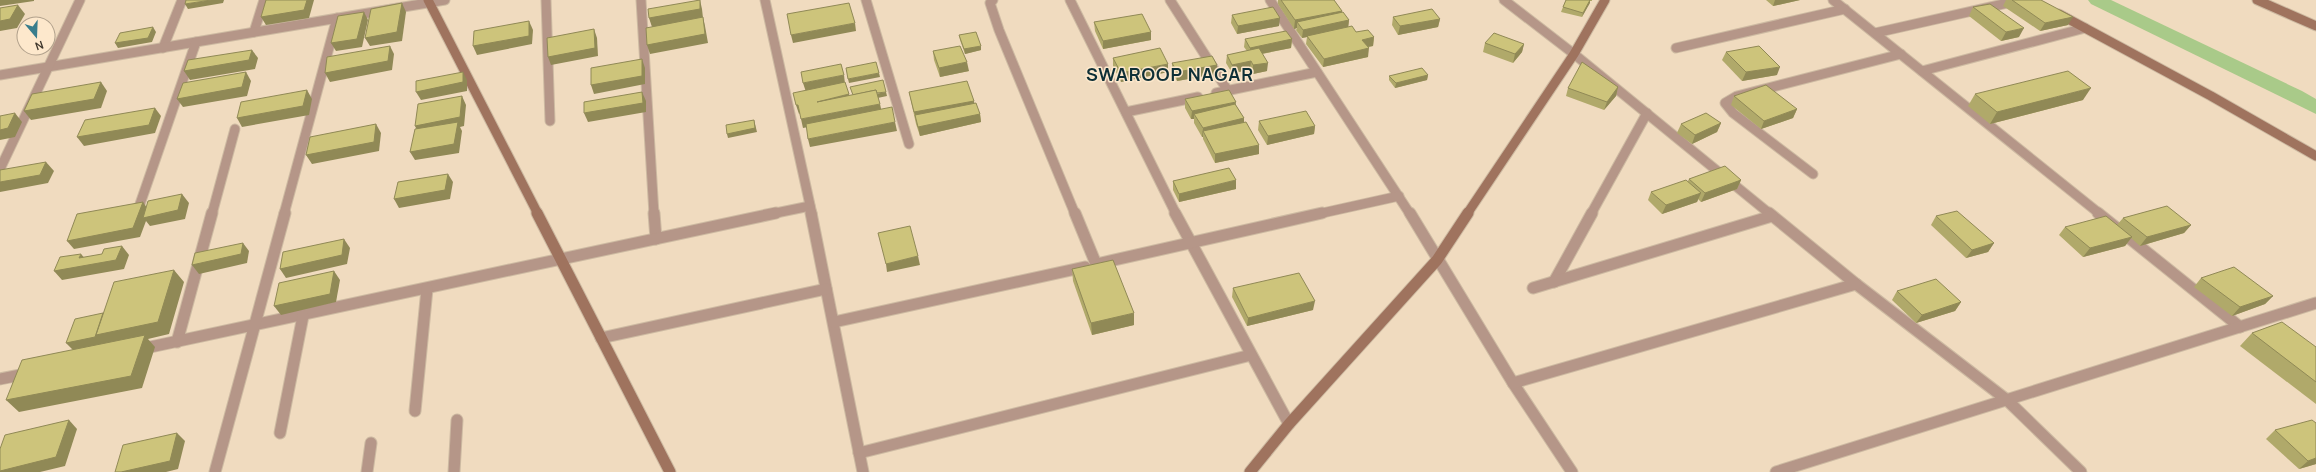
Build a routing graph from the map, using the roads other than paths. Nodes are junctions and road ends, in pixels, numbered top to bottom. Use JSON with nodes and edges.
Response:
{"nodes":[{"id":1,"x":80,"y":0,"type":"edge"},
{"id":2,"x":182,"y":0,"type":"edge"},
{"id":3,"x":264,"y":0,"type":"edge"},
{"id":4,"x":445,"y":0,"type":"edge"},
{"id":5,"x":546,"y":0,"type":"edge"},
{"id":6,"x":642,"y":0,"type":"edge"},
{"id":7,"x":765,"y":0,"type":"edge"},
{"id":8,"x":866,"y":0,"type":"edge"},
{"id":9,"x":993,"y":0,"type":"edge"},
{"id":10,"x":1070,"y":0,"type":"edge"},
{"id":11,"x":1170,"y":0,"type":"edge"},
{"id":12,"x":1270,"y":0,"type":"edge"},
{"id":13,"x":1504,"y":0,"type":"edge"},
{"id":14,"x":1605,"y":0,"type":"edge"},
{"id":15,"x":1833,"y":0,"type":"edge"},
{"id":16,"x":2021,"y":0,"type":"edge"},
{"id":17,"x":2257,"y":0,"type":"edge"},
{"id":18,"x":429,"y":1,"type":"edge"},
{"id":19,"x":1845,"y":9,"type":"junction"},
{"id":20,"x":2053,"y":11,"type":"edge"},
{"id":21,"x":337,"y":18,"type":"junction"},
{"id":22,"x":2316,"y":26,"type":"edge"},
{"id":23,"x":2085,"y":28,"type":"junction"},
{"id":24,"x":254,"y":32,"type":"junction"},
{"id":25,"x":1875,"y":33,"type":"junction"},
{"id":26,"x":196,"y":42,"type":"junction"},
{"id":27,"x":162,"y":48,"type":"junction"},
{"id":28,"x":1676,"y":48,"type":"dead end"},
{"id":29,"x":1574,"y":54,"type":"junction"},
{"id":30,"x":1901,"y":54,"type":"junction"},
{"id":31,"x":49,"y":67,"type":"junction"},
{"id":32,"x":1922,"y":71,"type":"junction"},
{"id":33,"x":1317,"y":72,"type":"junction"},
{"id":34,"x":0,"y":75,"type":"edge"},
{"id":35,"x":1228,"y":90,"type":"junction"},
{"id":36,"x":1126,"y":112,"type":"junction"},
{"id":37,"x":1647,"y":113,"type":"junction"},
{"id":38,"x":550,"y":121,"type":"dead end"},
{"id":39,"x":235,"y":129,"type":"dead end"},
{"id":40,"x":909,"y":144,"type":"dead end"},
{"id":41,"x":2316,"y":156,"type":"edge"},
{"id":42,"x":0,"y":169,"type":"edge"},
{"id":43,"x":1813,"y":174,"type":"dead end"},
{"id":44,"x":1400,"y":196,"type":"junction"},
{"id":45,"x":140,"y":204,"type":"edge"},
{"id":46,"x":810,"y":206,"type":"junction"},
{"id":47,"x":1772,"y":216,"type":"junction"},
{"id":48,"x":656,"y":239,"type":"junction"},
{"id":49,"x":1190,"y":243,"type":"junction"},
{"id":50,"x":561,"y":260,"type":"junction"},
{"id":51,"x":1437,"y":260,"type":"junction"},
{"id":52,"x":1096,"y":264,"type":"junction"},
{"id":53,"x":1554,"y":282,"type":"junction"},
{"id":54,"x":1856,"y":284,"type":"junction"},
{"id":55,"x":1533,"y":288,"type":"dead end"},
{"id":56,"x":427,"y":289,"type":"junction"},
{"id":57,"x":826,"y":289,"type":"junction"},
{"id":58,"x":2316,"y":303,"type":"edge"},
{"id":59,"x":303,"y":316,"type":"junction"},
{"id":60,"x":2264,"y":320,"type":"junction"},
{"id":61,"x":834,"y":322,"type":"junction"},
{"id":62,"x":253,"y":327,"type":"junction"},
{"id":63,"x":2240,"y":328,"type":"junction"},
{"id":64,"x":2275,"y":329,"type":"edge"},
{"id":65,"x":601,"y":338,"type":"junction"},
{"id":66,"x":177,"y":342,"type":"junction"},
{"id":67,"x":134,"y":351,"type":"edge"},
{"id":68,"x":1251,"y":355,"type":"junction"},
{"id":69,"x":37,"y":371,"type":"edge"},
{"id":70,"x":0,"y":379,"type":"edge"},
{"id":71,"x":1513,"y":383,"type":"junction"},
{"id":72,"x":2007,"y":400,"type":"junction"},
{"id":73,"x":415,"y":411,"type":"dead end"},
{"id":74,"x":457,"y":420,"type":"dead end"},
{"id":75,"x":1289,"y":424,"type":"junction"},
{"id":76,"x":280,"y":433,"type":"dead end"},
{"id":77,"x":371,"y":444,"type":"dead end"},
{"id":78,"x":859,"y":453,"type":"junction"},
{"id":79,"x":215,"y":472,"type":"edge"},
{"id":80,"x":367,"y":472,"type":"edge"},
{"id":81,"x":454,"y":472,"type":"edge"},
{"id":82,"x":670,"y":472,"type":"edge"},
{"id":83,"x":863,"y":472,"type":"edge"},
{"id":84,"x":1250,"y":472,"type":"edge"},
{"id":85,"x":1572,"y":472,"type":"edge"},
{"id":86,"x":1776,"y":472,"type":"edge"},
{"id":87,"x":2081,"y":472,"type":"edge"}],
"edges":[{"from":1,"to":31,"type":"street"},
{"from":2,"to":27,"type":"street"},
{"from":3,"to":24,"type":"street"},
{"from":4,"to":18,"type":"street"},
{"from":5,"to":38,"type":"street"},
{"from":6,"to":48,"type":"street"},
{"from":7,"to":46,"type":"street"},
{"from":8,"to":40,"type":"street"},
{"from":9,"to":52,"type":"street"},
{"from":10,"to":36,"type":"street"},
{"from":11,"to":35,"type":"street"},
{"from":12,"to":33,"type":"street"},
{"from":13,"to":29,"type":"street"},
{"from":14,"to":29,"type":"street"},
{"from":15,"to":19,"type":"street"},
{"from":16,"to":25,"type":"street"},
{"from":17,"to":22,"type":"street"},
{"from":18,"to":21,"type":"street"},
{"from":18,"to":50,"type":"street"},
{"from":19,"to":25,"type":"street"},
{"from":19,"to":28,"type":"street"},
{"from":20,"to":23,"type":"street"},
{"from":21,"to":24,"type":"street"},
{"from":21,"to":62,"type":"street"},
{"from":23,"to":32,"type":"street"},
{"from":23,"to":41,"type":"street"},
{"from":24,"to":26,"type":"street"},
{"from":25,"to":30,"type":"street"},
{"from":26,"to":27,"type":"street"},
{"from":26,"to":45,"type":"street"},
{"from":27,"to":31,"type":"street"},
{"from":29,"to":37,"type":"street"},
{"from":29,"to":51,"type":"street"},
{"from":30,"to":32,"type":"street"},
{"from":30,"to":43,"type":"street"},
{"from":31,"to":34,"type":"street"},
{"from":31,"to":42,"type":"street"},
{"from":32,"to":63,"type":"street"},
{"from":33,"to":35,"type":"street"},
{"from":33,"to":44,"type":"street"},
{"from":35,"to":36,"type":"street"},
{"from":36,"to":49,"type":"street"},
{"from":37,"to":47,"type":"street"},
{"from":37,"to":53,"type":"street"},
{"from":39,"to":66,"type":"street"},
{"from":44,"to":49,"type":"street"},
{"from":44,"to":51,"type":"street"},
{"from":46,"to":48,"type":"street"},
{"from":46,"to":57,"type":"street"},
{"from":47,"to":53,"type":"street"},
{"from":47,"to":54,"type":"street"},
{"from":48,"to":50,"type":"street"},
{"from":49,"to":52,"type":"street"},
{"from":49,"to":68,"type":"street"},
{"from":50,"to":56,"type":"street"},
{"from":50,"to":65,"type":"street"},
{"from":51,"to":71,"type":"street"},
{"from":51,"to":75,"type":"street"},
{"from":52,"to":61,"type":"street"},
{"from":53,"to":55,"type":"street"},
{"from":54,"to":71,"type":"street"},
{"from":54,"to":72,"type":"street"},
{"from":56,"to":59,"type":"street"},
{"from":56,"to":73,"type":"street"},
{"from":57,"to":61,"type":"street"},
{"from":57,"to":65,"type":"street"},
{"from":58,"to":60,"type":"street"},
{"from":59,"to":62,"type":"street"},
{"from":59,"to":76,"type":"street"},
{"from":60,"to":63,"type":"street"},
{"from":60,"to":64,"type":"street"},
{"from":61,"to":78,"type":"street"},
{"from":62,"to":66,"type":"street"},
{"from":62,"to":79,"type":"street"},
{"from":63,"to":72,"type":"street"},
{"from":65,"to":82,"type":"street"},
{"from":66,"to":67,"type":"street"},
{"from":68,"to":75,"type":"street"},
{"from":68,"to":78,"type":"street"},
{"from":69,"to":70,"type":"street"},
{"from":71,"to":85,"type":"street"},
{"from":72,"to":86,"type":"street"},
{"from":72,"to":87,"type":"street"},
{"from":74,"to":81,"type":"street"},
{"from":75,"to":84,"type":"street"},
{"from":77,"to":80,"type":"street"},
{"from":78,"to":83,"type":"street"}]}
